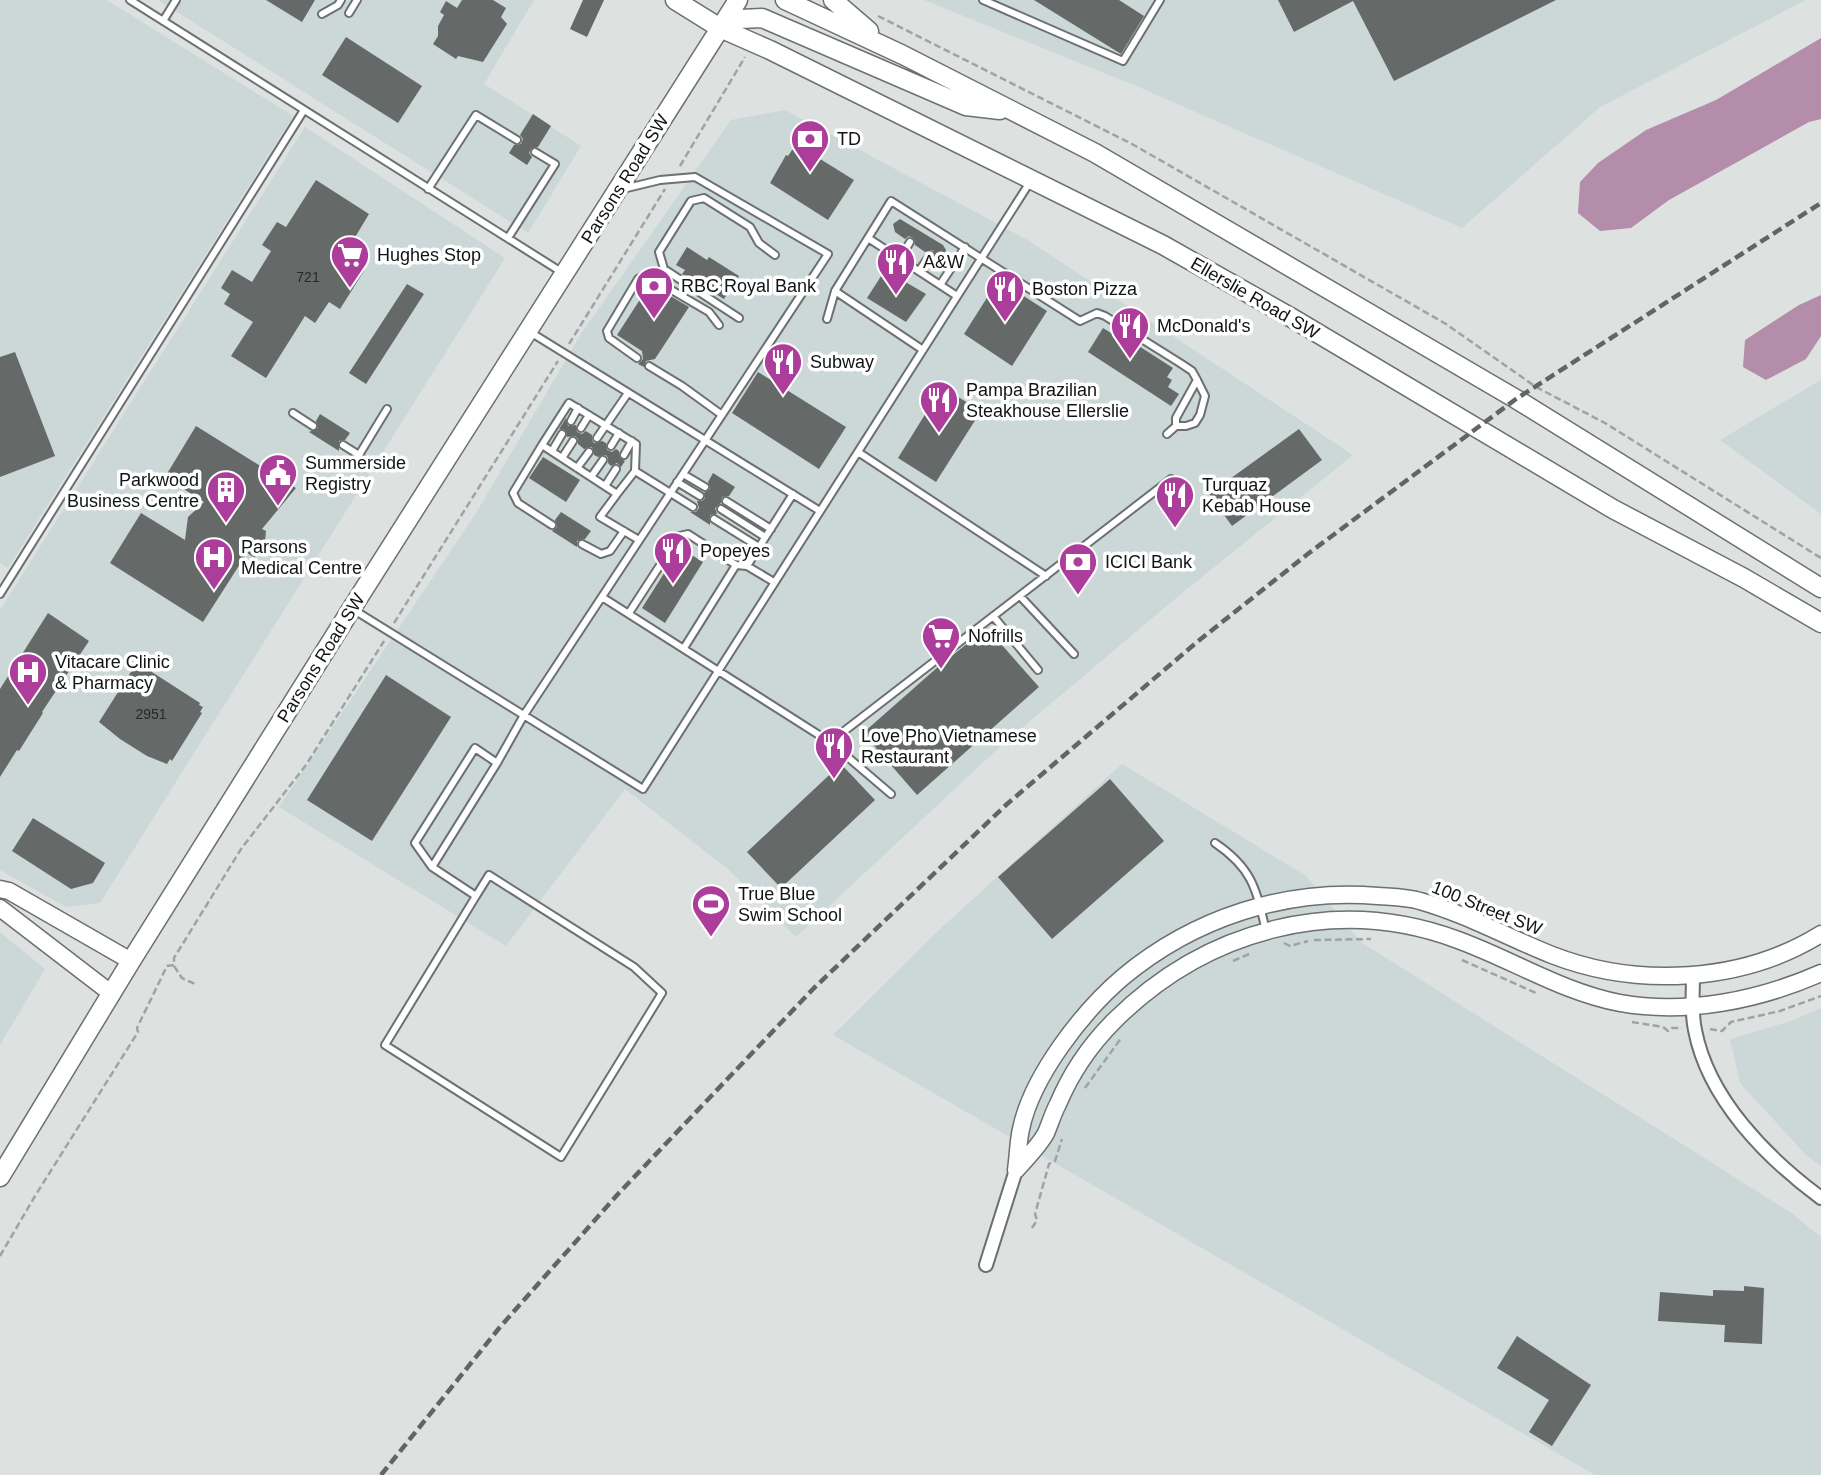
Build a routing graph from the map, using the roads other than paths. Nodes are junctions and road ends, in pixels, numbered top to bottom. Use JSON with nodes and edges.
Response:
{"nodes":[{"id":1,"x":130,"y":0,"type":"edge"},
{"id":2,"x":176,"y":0,"type":"edge"},
{"id":3,"x":341,"y":0,"type":"edge"},
{"id":4,"x":357,"y":0,"type":"edge"},
{"id":5,"x":675,"y":0,"type":"edge"},
{"id":6,"x":738,"y":0,"type":"edge"},
{"id":7,"x":785,"y":0,"type":"edge"},
{"id":8,"x":833,"y":0,"type":"edge"},
{"id":9,"x":983,"y":0,"type":"edge"},
{"id":10,"x":1160,"y":0,"type":"edge"},
{"id":11,"x":349,"y":13,"type":"dead end"},
{"id":12,"x":322,"y":14,"type":"dead end"},
{"id":13,"x":163,"y":21,"type":"junction"},
{"id":14,"x":720,"y":28,"type":"junction"},
{"id":15,"x":903,"y":55,"type":"junction"},
{"id":16,"x":304,"y":110,"type":"junction"},
{"id":17,"x":1014,"y":112,"type":"junction"},
{"id":18,"x":517,"y":140,"type":"dead end"},
{"id":19,"x":535,"y":152,"type":"dead end"},
{"id":20,"x":1031,"y":180,"type":"junction"},
{"id":21,"x":428,"y":189,"type":"junction"},
{"id":22,"x":618,"y":191,"type":"junction"},
{"id":23,"x":924,"y":221,"type":"junction"},
{"id":24,"x":918,"y":229,"type":"dead end"},
{"id":25,"x":944,"y":234,"type":"junction"},
{"id":26,"x":508,"y":238,"type":"junction"},
{"id":27,"x":868,"y":238,"type":"junction"},
{"id":28,"x":910,"y":242,"type":"dead end"},
{"id":29,"x":939,"y":242,"type":"dead end"},
{"id":30,"x":965,"y":247,"type":"junction"},
{"id":31,"x":775,"y":255,"type":"dead end"},
{"id":32,"x":930,"y":255,"type":"dead end"},
{"id":33,"x":982,"y":258,"type":"junction"},
{"id":34,"x":900,"y":259,"type":"junction"},
{"id":35,"x":919,"y":271,"type":"junction"},
{"id":36,"x":565,"y":274,"type":"junction"},
{"id":37,"x":940,"y":285,"type":"junction"},
{"id":38,"x":835,"y":291,"type":"junction"},
{"id":39,"x":957,"y":296,"type":"junction"},
{"id":40,"x":739,"y":317,"type":"dead end"},
{"id":41,"x":827,"y":319,"type":"dead end"},
{"id":42,"x":719,"y":325,"type":"dead end"},
{"id":43,"x":528,"y":331,"type":"junction"},
{"id":44,"x":923,"y":350,"type":"junction"},
{"id":45,"x":637,"y":358,"type":"dead end"},
{"id":46,"x":649,"y":366,"type":"dead end"},
{"id":47,"x":1197,"y":380,"type":"junction"},
{"id":48,"x":628,"y":393,"type":"junction"},
{"id":49,"x":578,"y":408,"type":"junction"},
{"id":50,"x":387,"y":409,"type":"dead end"},
{"id":51,"x":293,"y":413,"type":"dead end"},
{"id":52,"x":589,"y":415,"type":"junction"},
{"id":53,"x":722,"y":415,"type":"junction"},
{"id":54,"x":570,"y":421,"type":"dead end"},
{"id":55,"x":606,"y":425,"type":"junction"},
{"id":56,"x":313,"y":426,"type":"dead end"},
{"id":57,"x":1176,"y":426,"type":"junction"},
{"id":58,"x":581,"y":428,"type":"dead end"},
{"id":59,"x":619,"y":433,"type":"junction"},
{"id":60,"x":1167,"y":434,"type":"dead end"},
{"id":61,"x":562,"y":435,"type":"dead end"},
{"id":62,"x":597,"y":438,"type":"dead end"},
{"id":63,"x":705,"y":440,"type":"junction"},
{"id":64,"x":573,"y":441,"type":"dead end"},
{"id":65,"x":632,"y":441,"type":"junction"},
{"id":66,"x":342,"y":445,"type":"dead end"},
{"id":67,"x":542,"y":445,"type":"junction"},
{"id":68,"x":611,"y":446,"type":"dead end"},
{"id":69,"x":552,"y":451,"type":"junction"},
{"id":70,"x":589,"y":452,"type":"dead end"},
{"id":71,"x":858,"y":452,"type":"junction"},
{"id":72,"x":624,"y":454,"type":"dead end"},
{"id":73,"x":562,"y":458,"type":"junction"},
{"id":74,"x":603,"y":460,"type":"dead end"},
{"id":75,"x":577,"y":468,"type":"junction"},
{"id":76,"x":616,"y":469,"type":"dead end"},
{"id":77,"x":635,"y":471,"type":"junction"},
{"id":78,"x":683,"y":474,"type":"junction"},
{"id":79,"x":591,"y":477,"type":"junction"},
{"id":80,"x":1171,"y":479,"type":"dead end"},
{"id":81,"x":677,"y":482,"type":"junction"},
{"id":82,"x":605,"y":486,"type":"junction"},
{"id":83,"x":705,"y":487,"type":"dead end"},
{"id":84,"x":670,"y":492,"type":"junction"},
{"id":85,"x":617,"y":494,"type":"junction"},
{"id":86,"x":793,"y":494,"type":"junction"},
{"id":87,"x":699,"y":496,"type":"dead end"},
{"id":88,"x":726,"y":501,"type":"dead end"},
{"id":89,"x":693,"y":507,"type":"dead end"},
{"id":90,"x":720,"y":509,"type":"dead end"},
{"id":91,"x":820,"y":511,"type":"junction"},
{"id":92,"x":714,"y":519,"type":"dead end"},
{"id":93,"x":552,"y":524,"type":"dead end"},
{"id":94,"x":771,"y":529,"type":"junction"},
{"id":95,"x":624,"y":531,"type":"junction"},
{"id":96,"x":765,"y":537,"type":"junction"},
{"id":97,"x":639,"y":540,"type":"junction"},
{"id":98,"x":582,"y":544,"type":"dead end"},
{"id":99,"x":759,"y":547,"type":"junction"},
{"id":100,"x":736,"y":565,"type":"junction"},
{"id":101,"x":747,"y":566,"type":"junction"},
{"id":102,"x":1046,"y":576,"type":"junction"},
{"id":103,"x":775,"y":583,"type":"junction"},
{"id":104,"x":1821,"y":588,"type":"edge"},
{"id":105,"x":0,"y":594,"type":"edge"},
{"id":106,"x":1020,"y":596,"type":"junction"},
{"id":107,"x":602,"y":597,"type":"junction"},
{"id":108,"x":352,"y":608,"type":"junction"},
{"id":109,"x":629,"y":613,"type":"junction"},
{"id":110,"x":993,"y":616,"type":"junction"},
{"id":111,"x":1821,"y":623,"type":"edge"},
{"id":112,"x":684,"y":648,"type":"junction"},
{"id":113,"x":1074,"y":654,"type":"dead end"},
{"id":114,"x":719,"y":670,"type":"junction"},
{"id":115,"x":1038,"y":670,"type":"dead end"},
{"id":116,"x":524,"y":715,"type":"junction"},
{"id":117,"x":830,"y":742,"type":"junction"},
{"id":118,"x":498,"y":763,"type":"junction"},
{"id":119,"x":891,"y":794,"type":"dead end"},
{"id":120,"x":1215,"y":843,"type":"dead end"},
{"id":121,"x":432,"y":867,"type":"junction"},
{"id":122,"x":0,"y":889,"type":"edge"},
{"id":123,"x":476,"y":896,"type":"junction"},
{"id":124,"x":1260,"y":906,"type":"junction"},
{"id":125,"x":0,"y":908,"type":"edge"},
{"id":126,"x":1266,"y":930,"type":"junction"},
{"id":127,"x":1821,"y":934,"type":"edge"},
{"id":128,"x":131,"y":961,"type":"junction"},
{"id":129,"x":1821,"y":973,"type":"edge"},
{"id":130,"x":1693,"y":976,"type":"junction"},
{"id":131,"x":112,"y":994,"type":"junction"},
{"id":132,"x":1693,"y":1005,"type":"junction"},
{"id":133,"x":1016,"y":1171,"type":"junction"},
{"id":134,"x":0,"y":1177,"type":"edge"},
{"id":135,"x":1821,"y":1198,"type":"edge"},
{"id":136,"x":986,"y":1265,"type":"dead end"}],
"edges":[{"from":1,"to":13,"type":"lane"},
{"from":2,"to":13,"type":"lane"},
{"from":3,"to":12,"type":"lane"},
{"from":4,"to":11,"type":"lane"},
{"from":5,"to":14,"type":"main road","name":"Ellerslie Road SW"},
{"from":6,"to":14,"type":"main road","name":"Parsons Road SW"},
{"from":7,"to":15,"type":"main road"},
{"from":8,"to":15,"type":"main road"},
{"from":9,"to":10,"type":"lane"},
{"from":13,"to":16,"type":"lane"},
{"from":14,"to":17,"type":"main road"},
{"from":14,"to":20,"type":"main road","name":"Ellerslie Road SW"},
{"from":14,"to":22,"type":"main road","name":"Parsons Road SW"},
{"from":15,"to":17,"type":"main road"},
{"from":16,"to":21,"type":"lane"},
{"from":16,"to":105,"type":"lane"},
{"from":17,"to":104,"type":"main road"},
{"from":18,"to":21,"type":"lane"},
{"from":19,"to":26,"type":"lane"},
{"from":20,"to":33,"type":"lane"},
{"from":20,"to":111,"type":"main road","name":"Ellerslie Road SW"},
{"from":21,"to":26,"type":"lane"},
{"from":22,"to":36,"type":"main road","name":"Parsons Road SW"},
{"from":22,"to":53,"type":"lane"},
{"from":23,"to":24,"type":"lane"},
{"from":23,"to":25,"type":"lane"},
{"from":23,"to":27,"type":"lane"},
{"from":25,"to":29,"type":"lane"},
{"from":25,"to":30,"type":"lane"},
{"from":26,"to":36,"type":"lane"},
{"from":27,"to":34,"type":"lane"},
{"from":27,"to":38,"type":"lane"},
{"from":28,"to":34,"type":"lane"},
{"from":30,"to":33,"type":"lane"},
{"from":30,"to":37,"type":"lane"},
{"from":31,"to":40,"type":"lane"},
{"from":32,"to":35,"type":"lane"},
{"from":33,"to":39,"type":"lane"},
{"from":33,"to":47,"type":"lane"},
{"from":34,"to":35,"type":"lane"},
{"from":35,"to":37,"type":"lane"},
{"from":36,"to":43,"type":"main road","name":"Parsons Road SW"},
{"from":37,"to":39,"type":"lane"},
{"from":38,"to":41,"type":"lane"},
{"from":38,"to":44,"type":"lane"},
{"from":39,"to":44,"type":"lane"},
{"from":42,"to":45,"type":"lane"},
{"from":43,"to":48,"type":"lane"},
{"from":43,"to":108,"type":"main road","name":"Parsons Road SW"},
{"from":44,"to":71,"type":"lane"},
{"from":46,"to":53,"type":"lane"},
{"from":47,"to":57,"type":"lane"},
{"from":47,"to":57,"type":"lane"},
{"from":48,"to":55,"type":"lane"},
{"from":48,"to":63,"type":"lane"},
{"from":49,"to":52,"type":"lane"},
{"from":49,"to":54,"type":"lane"},
{"from":49,"to":67,"type":"lane"},
{"from":50,"to":66,"type":"lane"},
{"from":51,"to":56,"type":"lane"},
{"from":52,"to":55,"type":"lane"},
{"from":52,"to":58,"type":"lane"},
{"from":53,"to":63,"type":"lane"},
{"from":55,"to":59,"type":"lane"},
{"from":55,"to":62,"type":"lane"},
{"from":57,"to":60,"type":"lane"},
{"from":59,"to":65,"type":"lane"},
{"from":59,"to":68,"type":"lane"},
{"from":61,"to":69,"type":"lane"},
{"from":63,"to":78,"type":"lane"},
{"from":63,"to":86,"type":"lane"},
{"from":64,"to":73,"type":"lane"},
{"from":65,"to":72,"type":"lane"},
{"from":65,"to":77,"type":"lane"},
{"from":67,"to":69,"type":"lane"},
{"from":67,"to":93,"type":"lane"},
{"from":69,"to":73,"type":"lane"},
{"from":70,"to":75,"type":"lane"},
{"from":71,"to":91,"type":"lane"},
{"from":71,"to":102,"type":"lane"},
{"from":73,"to":75,"type":"lane"},
{"from":74,"to":79,"type":"lane"},
{"from":75,"to":79,"type":"lane"},
{"from":76,"to":82,"type":"lane"},
{"from":77,"to":84,"type":"lane"},
{"from":77,"to":85,"type":"lane"},
{"from":78,"to":81,"type":"lane"},
{"from":78,"to":83,"type":"lane"},
{"from":79,"to":82,"type":"lane"},
{"from":80,"to":102,"type":"lane"},
{"from":81,"to":84,"type":"lane"},
{"from":81,"to":87,"type":"lane"},
{"from":82,"to":85,"type":"lane"},
{"from":84,"to":89,"type":"lane"},
{"from":84,"to":97,"type":"lane"},
{"from":85,"to":95,"type":"lane"},
{"from":86,"to":91,"type":"lane"},
{"from":86,"to":94,"type":"lane"},
{"from":88,"to":94,"type":"lane"},
{"from":90,"to":96,"type":"lane"},
{"from":91,"to":103,"type":"lane"},
{"from":92,"to":99,"type":"lane"},
{"from":94,"to":96,"type":"lane"},
{"from":95,"to":97,"type":"lane"},
{"from":95,"to":98,"type":"lane"},
{"from":96,"to":99,"type":"lane"},
{"from":97,"to":107,"type":"lane"},
{"from":99,"to":101,"type":"lane"},
{"from":100,"to":101,"type":"lane"},
{"from":100,"to":109,"type":"lane"},
{"from":100,"to":112,"type":"lane"},
{"from":101,"to":103,"type":"lane"},
{"from":102,"to":106,"type":"lane"},
{"from":103,"to":114,"type":"lane"},
{"from":106,"to":110,"type":"lane"},
{"from":106,"to":113,"type":"lane"},
{"from":107,"to":109,"type":"lane"},
{"from":107,"to":116,"type":"lane"},
{"from":108,"to":116,"type":"lane"},
{"from":108,"to":128,"type":"main road","name":"Parsons Road SW"},
{"from":109,"to":112,"type":"lane"},
{"from":110,"to":115,"type":"lane"},
{"from":110,"to":117,"type":"lane"},
{"from":112,"to":114,"type":"lane"},
{"from":114,"to":116,"type":"lane"},
{"from":114,"to":117,"type":"lane"},
{"from":116,"to":118,"type":"lane"},
{"from":117,"to":119,"type":"lane"},
{"from":118,"to":121,"type":"lane"},
{"from":118,"to":121,"type":"lane"},
{"from":120,"to":124,"type":"lane"},
{"from":121,"to":123,"type":"lane"},
{"from":122,"to":128,"type":"street"},
{"from":123,"to":123,"type":"lane"},
{"from":124,"to":126,"type":"lane"},
{"from":124,"to":130,"type":"street","name":"100 Street SW"},
{"from":124,"to":133,"type":"street","name":"100 Street SW"},
{"from":125,"to":131,"type":"street"},
{"from":126,"to":132,"type":"street","name":"100 Street SW"},
{"from":126,"to":133,"type":"street","name":"100 Street SW"},
{"from":127,"to":130,"type":"street","name":"100 Street SW"},
{"from":128,"to":131,"type":"main road","name":"Parsons Road SW"},
{"from":129,"to":132,"type":"street","name":"100 Street SW"},
{"from":130,"to":132,"type":"street"},
{"from":131,"to":134,"type":"main road","name":"Parsons Road SW"},
{"from":132,"to":135,"type":"street"},
{"from":133,"to":136,"type":"street","name":"100 Street SW"}]}
